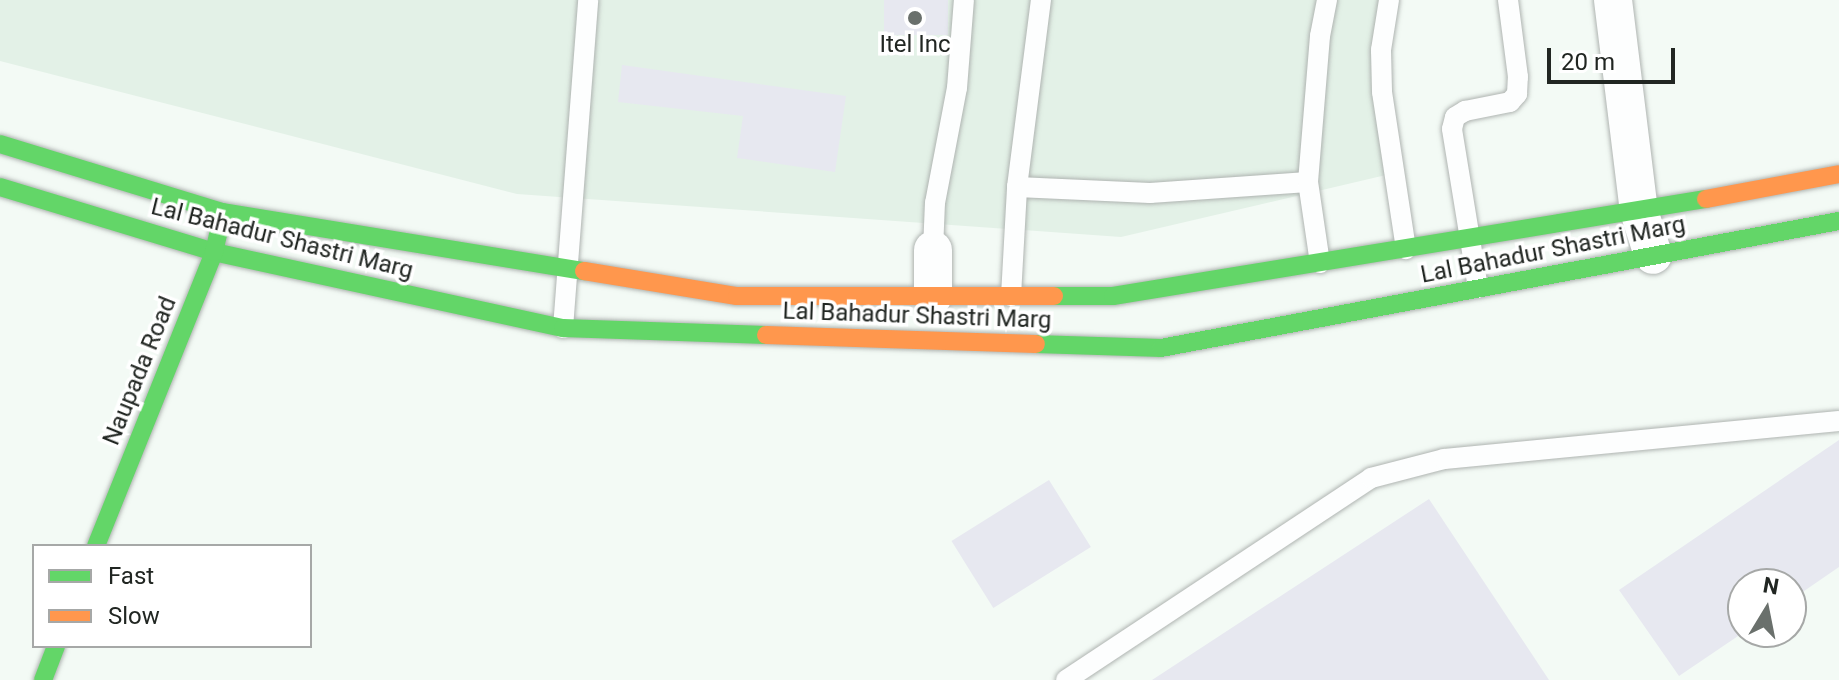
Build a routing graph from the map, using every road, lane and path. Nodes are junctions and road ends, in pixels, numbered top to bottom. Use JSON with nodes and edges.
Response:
{"nodes":[{"id":1,"x":588,"y":0,"type":"edge"},
{"id":2,"x":964,"y":0,"type":"edge"},
{"id":3,"x":1041,"y":0,"type":"edge"},
{"id":4,"x":1327,"y":0,"type":"edge"},
{"id":5,"x":1389,"y":0,"type":"edge"},
{"id":6,"x":1508,"y":0,"type":"edge"},
{"id":7,"x":1613,"y":0,"type":"edge"},
{"id":8,"x":0,"y":144,"type":"edge"},
{"id":9,"x":1839,"y":174,"type":"edge"},
{"id":10,"x":1308,"y":182,"type":"junction"},
{"id":11,"x":0,"y":187,"type":"edge"},
{"id":12,"x":1017,"y":187,"type":"junction"},
{"id":13,"x":1639,"y":211,"type":"junction"},
{"id":14,"x":223,"y":212,"type":"junction"},
{"id":15,"x":1839,"y":221,"type":"edge"},
{"id":16,"x":1469,"y":240,"type":"junction"},
{"id":17,"x":1406,"y":249,"type":"junction"},
{"id":18,"x":933,"y":250,"type":"joint"},
{"id":19,"x":214,"y":252,"type":"junction"},
{"id":20,"x":1653,"y":255,"type":"junction"},
{"id":21,"x":1320,"y":263,"type":"junction"},
{"id":22,"x":569,"y":268,"type":"junction"},
{"id":23,"x":1478,"y":288,"type":"junction"},
{"id":24,"x":933,"y":296,"type":"junction"},
{"id":25,"x":1011,"y":296,"type":"junction"},
{"id":26,"x":563,"y":328,"type":"junction"},
{"id":27,"x":1839,"y":421,"type":"edge"},
{"id":28,"x":97,"y":544,"type":"edge"},
{"id":29,"x":55,"y":648,"type":"edge"},
{"id":30,"x":43,"y":680,"type":"edge"},
{"id":31,"x":1066,"y":680,"type":"edge"}],
"edges":[{"from":1,"to":22,"type":"lane"},
{"from":2,"to":18,"type":"lane"},
{"from":3,"to":12,"type":"lane"},
{"from":4,"to":10,"type":"lane"},
{"from":5,"to":17,"type":"lane"},
{"from":6,"to":16,"type":"lane"},
{"from":7,"to":13,"type":"street"},
{"from":8,"to":14,"type":"main road","name":"Lal Bahadur Shastri Marg"},
{"from":9,"to":13,"type":"main road","name":"Lal Bahadur Shastri Marg"},
{"from":10,"to":12,"type":"lane"},
{"from":10,"to":21,"type":"lane"},
{"from":11,"to":19,"type":"main road","name":"Lal Bahadur Shastri Marg"},
{"from":12,"to":25,"type":"lane"},
{"from":13,"to":16,"type":"main road","name":"Lal Bahadur Shastri Marg"},
{"from":13,"to":20,"type":"street"},
{"from":14,"to":19,"type":"main road","name":"Naupada Road"},
{"from":14,"to":22,"type":"main road","name":"Lal Bahadur Shastri Marg"},
{"from":15,"to":20,"type":"main road","name":"Lal Bahadur Shastri Marg"},
{"from":16,"to":17,"type":"main road","name":"Lal Bahadur Shastri Marg"},
{"from":16,"to":23,"type":"lane"},
{"from":17,"to":21,"type":"main road","name":"Lal Bahadur Shastri Marg"},
{"from":18,"to":24,"type":"street"},
{"from":19,"to":26,"type":"main road","name":"Lal Bahadur Shastri Marg"},
{"from":19,"to":28,"type":"main road","name":"Naupada Road"},
{"from":20,"to":23,"type":"main road","name":"Lal Bahadur Shastri Marg"},
{"from":21,"to":25,"type":"main road","name":"Lal Bahadur Shastri Marg"},
{"from":22,"to":24,"type":"main road","name":"Lal Bahadur Shastri Marg"},
{"from":22,"to":26,"type":"lane"},
{"from":23,"to":26,"type":"main road","name":"Lal Bahadur Shastri Marg"},
{"from":24,"to":25,"type":"main road","name":"Lal Bahadur Shastri Marg"},
{"from":27,"to":31,"type":"lane"},
{"from":29,"to":30,"type":"main road"}]}
